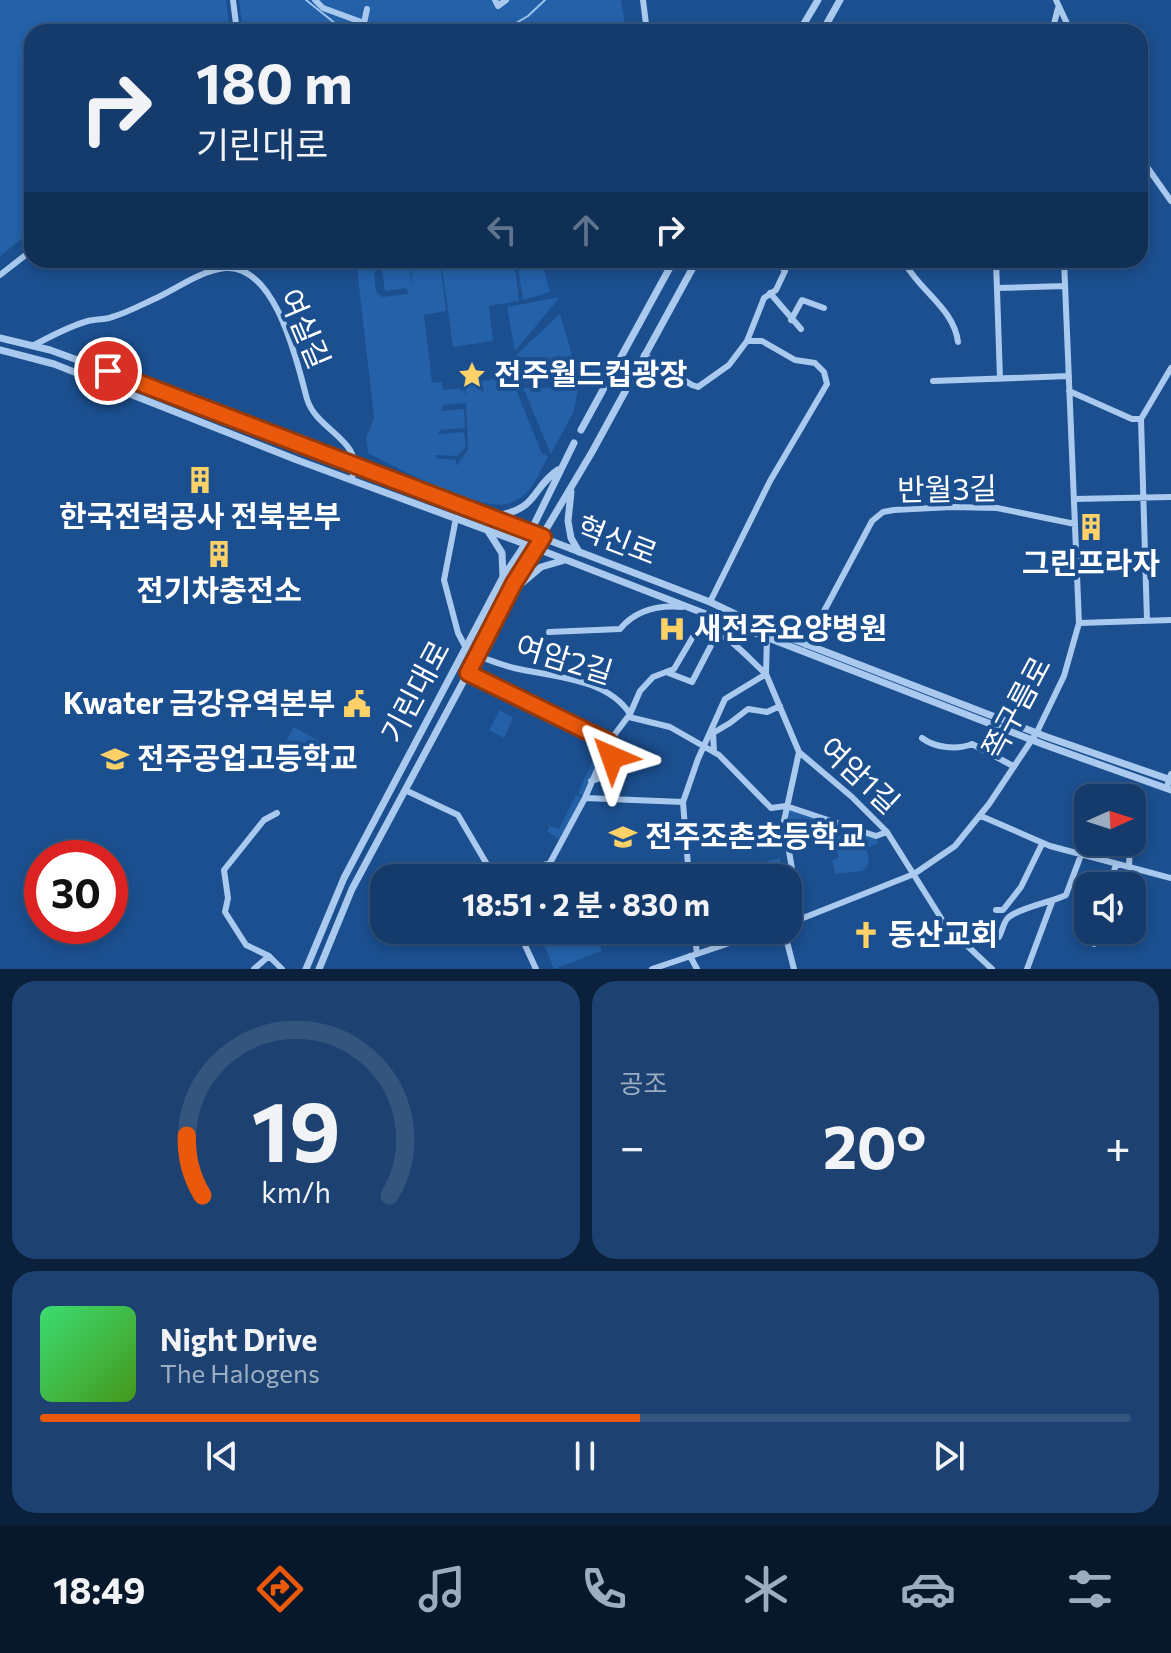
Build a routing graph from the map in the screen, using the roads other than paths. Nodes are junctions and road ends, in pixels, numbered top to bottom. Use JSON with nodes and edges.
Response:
{"nodes":[{"id":1,"x":233,"y":0,"type":"edge"},
{"id":2,"x":315,"y":0,"type":"edge"},
{"id":3,"x":495,"y":0,"type":"edge"},
{"id":4,"x":506,"y":0,"type":"edge"},
{"id":5,"x":643,"y":0,"type":"edge"},
{"id":6,"x":818,"y":0,"type":"edge"},
{"id":7,"x":840,"y":0,"type":"edge"},
{"id":8,"x":1056,"y":0,"type":"edge"},
{"id":9,"x":1058,"y":8,"type":"junction"},
{"id":10,"x":367,"y":9,"type":"dead end"},
{"id":11,"x":236,"y":24,"type":"edge"},
{"id":12,"x":646,"y":24,"type":"edge"},
{"id":13,"x":804,"y":24,"type":"edge"},
{"id":14,"x":826,"y":24,"type":"edge"},
{"id":15,"x":1054,"y":24,"type":"edge"},
{"id":16,"x":1067,"y":24,"type":"edge"},
{"id":17,"x":1148,"y":168,"type":"edge"},
{"id":18,"x":1171,"y":201,"type":"edge"},
{"id":19,"x":24,"y":256,"type":"edge"},
{"id":20,"x":670,"y":268,"type":"edge"},
{"id":21,"x":692,"y":268,"type":"edge"},
{"id":22,"x":783,"y":268,"type":"edge"},
{"id":23,"x":908,"y":268,"type":"edge"},
{"id":24,"x":996,"y":268,"type":"edge"},
{"id":25,"x":1064,"y":268,"type":"edge"},
{"id":26,"x":0,"y":275,"type":"edge"},
{"id":27,"x":1065,"y":286,"type":"junction"},
{"id":28,"x":997,"y":288,"type":"junction"},
{"id":29,"x":770,"y":293,"type":"junction"},
{"id":30,"x":824,"y":308,"type":"dead end"},
{"id":31,"x":791,"y":320,"type":"junction"},
{"id":32,"x":801,"y":329,"type":"dead end"},
{"id":33,"x":0,"y":338,"type":"edge"},
{"id":34,"x":747,"y":341,"type":"junction"},
{"id":35,"x":958,"y":342,"type":"dead end"},
{"id":36,"x":32,"y":346,"type":"junction"},
{"id":37,"x":0,"y":350,"type":"edge"},
{"id":38,"x":643,"y":355,"type":"junction"},
{"id":39,"x":1171,"y":368,"type":"edge"},
{"id":40,"x":1069,"y":376,"type":"junction"},
{"id":41,"x":1000,"y":379,"type":"junction"},
{"id":42,"x":933,"y":381,"type":"dead end"},
{"id":43,"x":1069,"y":391,"type":"junction"},
{"id":44,"x":1141,"y":419,"type":"junction"},
{"id":45,"x":581,"y":430,"type":"dead end"},
{"id":46,"x":574,"y":443,"type":"dead end"},
{"id":47,"x":355,"y":467,"type":"junction"},
{"id":48,"x":558,"y":470,"type":"junction"},
{"id":49,"x":352,"y":478,"type":"junction"},
{"id":50,"x":572,"y":486,"type":"junction"},
{"id":51,"x":1145,"y":497,"type":"junction"},
{"id":52,"x":1171,"y":497,"type":"edge"},
{"id":53,"x":1074,"y":499,"type":"junction"},
{"id":54,"x":491,"y":516,"type":"junction"},
{"id":55,"x":456,"y":518,"type":"junction"},
{"id":56,"x":1075,"y":524,"type":"junction"},
{"id":57,"x":486,"y":529,"type":"junction"},
{"id":58,"x":531,"y":532,"type":"junction"},
{"id":59,"x":543,"y":537,"type":"junction"},
{"id":60,"x":525,"y":544,"type":"junction"},
{"id":61,"x":536,"y":548,"type":"junction"},
{"id":62,"x":579,"y":552,"type":"junction"},
{"id":63,"x":567,"y":560,"type":"junction"},
{"id":64,"x":503,"y":577,"type":"junction"},
{"id":65,"x":514,"y":583,"type":"junction"},
{"id":66,"x":710,"y":602,"type":"junction"},
{"id":67,"x":683,"y":604,"type":"junction"},
{"id":68,"x":1147,"y":620,"type":"junction"},
{"id":69,"x":1171,"y":620,"type":"edge"},
{"id":70,"x":1079,"y":623,"type":"junction"},
{"id":71,"x":549,"y":632,"type":"dead end"},
{"id":72,"x":768,"y":634,"type":"junction"},
{"id":73,"x":719,"y":635,"type":"junction"},
{"id":74,"x":804,"y":647,"type":"junction"},
{"id":75,"x":466,"y":648,"type":"junction"},
{"id":76,"x":477,"y":656,"type":"junction"},
{"id":77,"x":666,"y":672,"type":"junction"},
{"id":78,"x":468,"y":673,"type":"junction"},
{"id":79,"x":766,"y":674,"type":"junction"},
{"id":80,"x":780,"y":706,"type":"junction"},
{"id":81,"x":630,"y":716,"type":"junction"},
{"id":82,"x":1035,"y":735,"type":"junction"},
{"id":83,"x":922,"y":738,"type":"dead end"},
{"id":84,"x":608,"y":744,"type":"junction"},
{"id":85,"x":703,"y":746,"type":"junction"},
{"id":86,"x":714,"y":752,"type":"junction"},
{"id":87,"x":799,"y":752,"type":"junction"},
{"id":88,"x":1013,"y":766,"type":"junction"},
{"id":89,"x":591,"y":781,"type":"junction"},
{"id":90,"x":1170,"y":782,"type":"edge"},
{"id":91,"x":405,"y":790,"type":"junction"},
{"id":92,"x":585,"y":798,"type":"junction"},
{"id":93,"x":683,"y":802,"type":"junction"},
{"id":94,"x":786,"y":806,"type":"junction"},
{"id":95,"x":277,"y":813,"type":"dead end"},
{"id":96,"x":981,"y":816,"type":"junction"},
{"id":97,"x":887,"y":832,"type":"junction"},
{"id":98,"x":1042,"y":844,"type":"junction"},
{"id":99,"x":1074,"y":853,"type":"edge"},
{"id":100,"x":1081,"y":856,"type":"edge"},
{"id":101,"x":1085,"y":856,"type":"edge"},
{"id":102,"x":1129,"y":856,"type":"edge"},
{"id":103,"x":488,"y":864,"type":"edge"},
{"id":104,"x":546,"y":864,"type":"edge"},
{"id":105,"x":688,"y":864,"type":"edge"},
{"id":106,"x":791,"y":864,"type":"edge"},
{"id":107,"x":1116,"y":864,"type":"junction"},
{"id":108,"x":1129,"y":867,"type":"junction"},
{"id":109,"x":1114,"y":872,"type":"edge"},
{"id":110,"x":914,"y":874,"type":"junction"},
{"id":111,"x":1171,"y":878,"type":"edge"},
{"id":112,"x":1052,"y":902,"type":"junction"},
{"id":113,"x":996,"y":910,"type":"dead end"},
{"id":114,"x":802,"y":918,"type":"edge"},
{"id":115,"x":999,"y":937,"type":"dead end"},
{"id":116,"x":524,"y":944,"type":"edge"},
{"id":117,"x":693,"y":944,"type":"edge"},
{"id":118,"x":726,"y":944,"type":"edge"},
{"id":119,"x":788,"y":944,"type":"edge"},
{"id":120,"x":693,"y":955,"type":"junction"},
{"id":121,"x":269,"y":956,"type":"junction"},
{"id":122,"x":985,"y":968,"type":"edge"},
{"id":123,"x":254,"y":969,"type":"edge"},
{"id":124,"x":282,"y":969,"type":"edge"},
{"id":125,"x":306,"y":969,"type":"edge"},
{"id":126,"x":319,"y":969,"type":"edge"},
{"id":127,"x":536,"y":969,"type":"edge"},
{"id":128,"x":652,"y":969,"type":"edge"},
{"id":129,"x":697,"y":969,"type":"edge"},
{"id":130,"x":794,"y":969,"type":"edge"},
{"id":131,"x":1027,"y":969,"type":"edge"}],
"edges":[{"from":1,"to":11,"type":"street"},
{"from":2,"to":10,"type":"street"},
{"from":3,"to":4,"type":"street"},
{"from":5,"to":12,"type":"street"},
{"from":6,"to":13,"type":"street"},
{"from":7,"to":14,"type":"street"},
{"from":8,"to":9,"type":"street"},
{"from":9,"to":15,"type":"street"},
{"from":9,"to":16,"type":"street"},
{"from":17,"to":18,"type":"street"},
{"from":19,"to":26,"type":"street"},
{"from":20,"to":45,"type":"street"},
{"from":21,"to":38,"type":"street","name":"기린대로"},
{"from":22,"to":29,"type":"street"},
{"from":23,"to":35,"type":"street"},
{"from":24,"to":28,"type":"street"},
{"from":25,"to":27,"type":"street","name":"쪽구름로"},
{"from":27,"to":28,"type":"street"},
{"from":27,"to":40,"type":"street","name":"쪽구름로"},
{"from":28,"to":41,"type":"street"},
{"from":29,"to":31,"type":"street"},
{"from":29,"to":34,"type":"street"},
{"from":30,"to":31,"type":"street"},
{"from":31,"to":32,"type":"street"},
{"from":33,"to":36,"type":"street","name":"혁신로"},
{"from":34,"to":38,"type":"street"},
{"from":34,"to":66,"type":"street"},
{"from":36,"to":47,"type":"street","name":"혁신로"},
{"from":36,"to":47,"type":"street","name":"여실길"},
{"from":37,"to":49,"type":"street","name":"혁신로"},
{"from":38,"to":50,"type":"street","name":"기린대로"},
{"from":39,"to":44,"type":"street"},
{"from":40,"to":41,"type":"street"},
{"from":40,"to":43,"type":"street","name":"쪽구름로"},
{"from":41,"to":42,"type":"street"},
{"from":43,"to":44,"type":"street"},
{"from":43,"to":53,"type":"street","name":"쪽구름로"},
{"from":44,"to":51,"type":"street"},
{"from":46,"to":48,"type":"street","name":"기린대로"},
{"from":47,"to":49,"type":"street"},
{"from":47,"to":54,"type":"street","name":"혁신로"},
{"from":48,"to":54,"type":"street"},
{"from":48,"to":58,"type":"street","name":"기린대로"},
{"from":49,"to":55,"type":"street","name":"혁신로"},
{"from":50,"to":59,"type":"street","name":"기린대로"},
{"from":50,"to":62,"type":"street"},
{"from":51,"to":52,"type":"street"},
{"from":51,"to":53,"type":"street"},
{"from":51,"to":68,"type":"street"},
{"from":53,"to":56,"type":"street","name":"쪽구름로"},
{"from":54,"to":58,"type":"street","name":"혁신로"},
{"from":55,"to":57,"type":"street","name":"혁신로"},
{"from":55,"to":75,"type":"street"},
{"from":56,"to":70,"type":"street","name":"쪽구름로"},
{"from":56,"to":74,"type":"street","name":"반월3길"},
{"from":57,"to":60,"type":"street","name":"혁신로"},
{"from":57,"to":64,"type":"street"},
{"from":58,"to":59,"type":"street","name":"혁신로"},
{"from":58,"to":60,"type":"street","name":"기린대로"},
{"from":59,"to":61,"type":"street","name":"기린대로"},
{"from":59,"to":62,"type":"street","name":"혁신로"},
{"from":60,"to":61,"type":"street","name":"혁신로"},
{"from":60,"to":64,"type":"street","name":"기린대로"},
{"from":61,"to":63,"type":"street","name":"혁신로"},
{"from":61,"to":65,"type":"street","name":"기린대로"},
{"from":62,"to":66,"type":"street","name":"혁신로"},
{"from":63,"to":65,"type":"street"},
{"from":63,"to":67,"type":"street","name":"혁신로"},
{"from":64,"to":75,"type":"street","name":"기린대로"},
{"from":65,"to":76,"type":"street","name":"기린대로"},
{"from":66,"to":72,"type":"street","name":"혁신로"},
{"from":67,"to":71,"type":"street"},
{"from":67,"to":72,"type":"street","name":"혁신로"},
{"from":68,"to":69,"type":"street"},
{"from":68,"to":70,"type":"street"},
{"from":70,"to":82,"type":"street","name":"쪽구름로"},
{"from":72,"to":74,"type":"street","name":"혁신로"},
{"from":72,"to":79,"type":"street","name":"여암1길"},
{"from":73,"to":77,"type":"street","name":"여암2길"},
{"from":73,"to":77,"type":"street"},
{"from":73,"to":79,"type":"street","name":"여암1길"},
{"from":74,"to":82,"type":"street","name":"혁신로"},
{"from":75,"to":125,"type":"street","name":"기린대로"},
{"from":76,"to":78,"type":"street","name":"기린대로"},
{"from":76,"to":81,"type":"street","name":"여암2길"},
{"from":77,"to":81,"type":"street","name":"여암2길"},
{"from":78,"to":84,"type":"street","name":"기린대로"},
{"from":78,"to":91,"type":"street","name":"기린대로"},
{"from":79,"to":80,"type":"street","name":"여암1길"},
{"from":79,"to":85,"type":"street"},
{"from":80,"to":86,"type":"street"},
{"from":80,"to":87,"type":"street","name":"여암1길"},
{"from":81,"to":84,"type":"street","name":"여암2길"},
{"from":81,"to":85,"type":"street","name":"여암2길"},
{"from":82,"to":88,"type":"street","name":"쪽구름로"},
{"from":82,"to":90,"type":"street","name":"혁신로"},
{"from":83,"to":88,"type":"street"},
{"from":84,"to":89,"type":"street"},
{"from":84,"to":89,"type":"street"},
{"from":85,"to":86,"type":"street","name":"여암2길"},
{"from":85,"to":93,"type":"street"},
{"from":86,"to":94,"type":"street","name":"여암2길"},
{"from":87,"to":94,"type":"street"},
{"from":87,"to":97,"type":"street","name":"여암1길"},
{"from":88,"to":96,"type":"street","name":"쪽구름로"},
{"from":89,"to":92,"type":"street"},
{"from":91,"to":103,"type":"street","name":"기린대로"},
{"from":91,"to":126,"type":"street","name":"기린대로"},
{"from":92,"to":93,"type":"street"},
{"from":92,"to":104,"type":"street"},
{"from":93,"to":105,"type":"street"},
{"from":94,"to":97,"type":"street","name":"여암2길"},
{"from":94,"to":106,"type":"street"},
{"from":95,"to":121,"type":"street"},
{"from":96,"to":98,"type":"street"},
{"from":96,"to":110,"type":"street","name":"쪽구름로"},
{"from":97,"to":110,"type":"street","name":"여암1길"},
{"from":98,"to":99,"type":"street"},
{"from":98,"to":113,"type":"street"},
{"from":100,"to":112,"type":"street"},
{"from":101,"to":107,"type":"street"},
{"from":102,"to":108,"type":"street"},
{"from":107,"to":108,"type":"street"},
{"from":107,"to":109,"type":"street"},
{"from":108,"to":111,"type":"street"},
{"from":110,"to":114,"type":"street","name":"쪽구름로"},
{"from":110,"to":122,"type":"street","name":"여암1길"},
{"from":112,"to":115,"type":"street"},
{"from":112,"to":131,"type":"street"},
{"from":116,"to":127,"type":"street"},
{"from":117,"to":120,"type":"street"},
{"from":118,"to":120,"type":"street"},
{"from":119,"to":130,"type":"street"},
{"from":120,"to":128,"type":"street"},
{"from":120,"to":129,"type":"street"},
{"from":121,"to":123,"type":"street"},
{"from":121,"to":124,"type":"street"}]}
